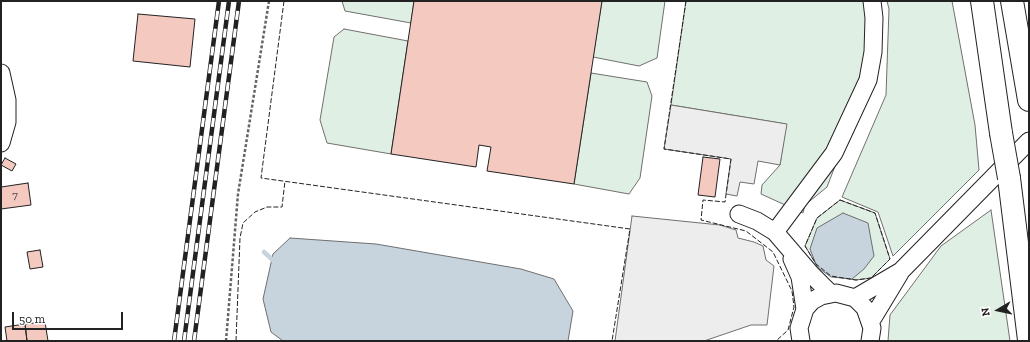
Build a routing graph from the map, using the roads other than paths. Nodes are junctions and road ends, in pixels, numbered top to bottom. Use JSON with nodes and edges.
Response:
{"nodes":[{"id":1,"x":872,"y":1,"type":"edge"},
{"id":2,"x":982,"y":1,"type":"edge"},
{"id":3,"x":1012,"y":1,"type":"edge"},
{"id":4,"x":1,"y":72,"type":"edge"},
{"id":5,"x":1029,"y":100,"type":"edge"},
{"id":6,"x":2,"y":138,"type":"edge"},
{"id":7,"x":1029,"y":141,"type":"edge"},
{"id":8,"x":739,"y":214,"type":"dead end"},
{"id":9,"x":775,"y":232,"type":"junction"},
{"id":10,"x":787,"y":247,"type":"junction"},
{"id":11,"x":901,"y":271,"type":"junction"},
{"id":12,"x":830,"y":293,"type":"junction"},
{"id":13,"x":855,"y":298,"type":"junction"},
{"id":14,"x":805,"y":309,"type":"junction"},
{"id":15,"x":871,"y":321,"type":"junction"},
{"id":16,"x":798,"y":339,"type":"edge"},
{"id":17,"x":1029,"y":340,"type":"edge"},
{"id":18,"x":870,"y":341,"type":"edge"}],
"edges":[{"from":1,"to":9,"type":"street"},
{"from":2,"to":17,"type":"highway","bridge":true},
{"from":3,"to":5,"type":"highway"},
{"from":4,"to":6,"type":"street"},
{"from":7,"to":11,"type":"street"},
{"from":8,"to":9,"type":"street"},
{"from":9,"to":10,"type":"street"},
{"from":10,"to":12,"type":"street"},
{"from":10,"to":14,"type":"street"},
{"from":11,"to":13,"type":"street"},
{"from":11,"to":15,"type":"street"},
{"from":12,"to":13,"type":"street"},
{"from":12,"to":14,"type":"street"},
{"from":13,"to":15,"type":"street"},
{"from":14,"to":16,"type":"street"},
{"from":15,"to":18,"type":"street"}]}
